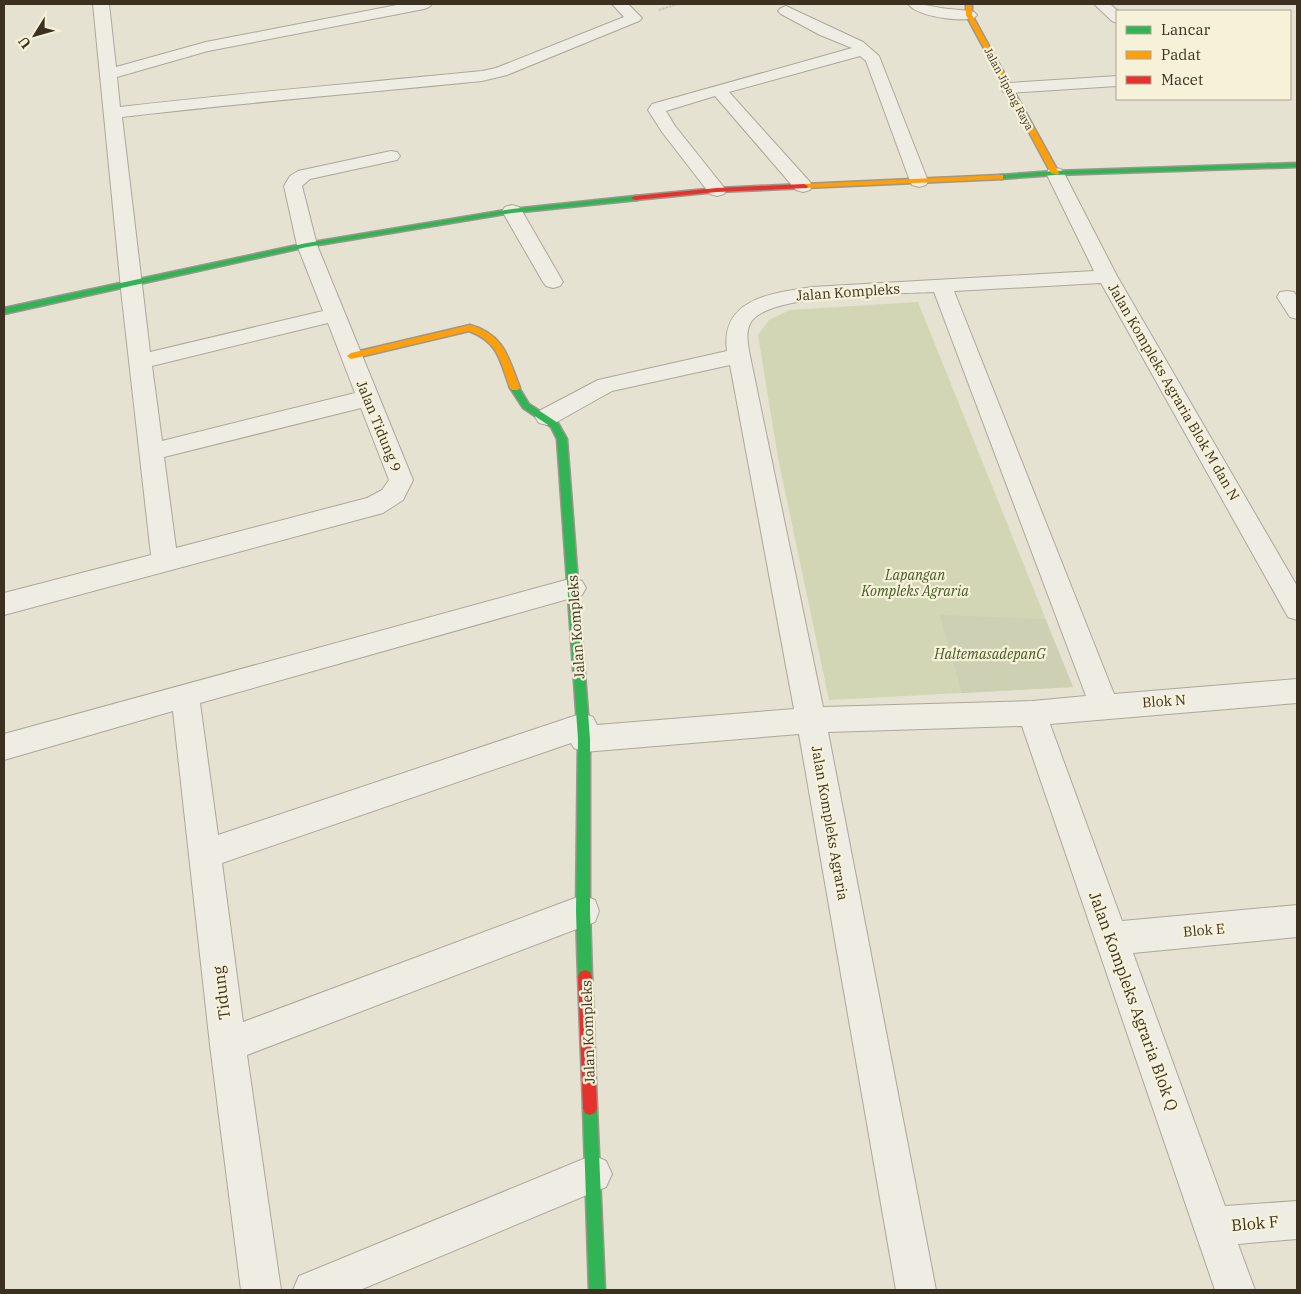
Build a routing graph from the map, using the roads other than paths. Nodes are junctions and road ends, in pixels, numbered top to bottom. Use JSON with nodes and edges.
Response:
{"nodes":[{"id":1,"x":424,"y":4,"type":"edge"},
{"id":2,"x":619,"y":4,"type":"edge"},
{"id":3,"x":916,"y":4,"type":"edge"},
{"id":4,"x":1101,"y":4,"type":"edge"},
{"id":5,"x":106,"y":5,"type":"edge"},
{"id":6,"x":969,"y":9,"type":"edge"},
{"id":7,"x":786,"y":11,"type":"dead end"},
{"id":8,"x":1116,"y":17,"type":"edge"},
{"id":9,"x":864,"y":50,"type":"junction"},
{"id":10,"x":108,"y":74,"type":"junction"},
{"id":11,"x":1116,"y":81,"type":"edge"},
{"id":12,"x":1009,"y":88,"type":"junction"},
{"id":13,"x":718,"y":90,"type":"junction"},
{"id":14,"x":112,"y":113,"type":"junction"},
{"id":15,"x":391,"y":156,"type":"dead end"},
{"id":16,"x":1297,"y":165,"type":"edge"},
{"id":17,"x":1055,"y":174,"type":"junction"},
{"id":18,"x":919,"y":181,"type":"junction"},
{"id":19,"x":803,"y":186,"type":"junction"},
{"id":20,"x":717,"y":190,"type":"junction"},
{"id":21,"x":512,"y":211,"type":"junction"},
{"id":22,"x":308,"y":245,"type":"junction"},
{"id":23,"x":1107,"y":276,"type":"junction"},
{"id":24,"x":553,"y":282,"type":"dead end"},
{"id":25,"x":131,"y":283,"type":"junction"},
{"id":26,"x":942,"y":286,"type":"junction"},
{"id":27,"x":4,"y":311,"type":"edge"},
{"id":28,"x":334,"y":316,"type":"junction"},
{"id":29,"x":351,"y":356,"type":"junction"},
{"id":30,"x":739,"y":356,"type":"junction"},
{"id":31,"x":140,"y":362,"type":"junction"},
{"id":32,"x":368,"y":398,"type":"junction"},
{"id":33,"x":548,"y":418,"type":"junction"},
{"id":34,"x":151,"y":452,"type":"junction"},
{"id":35,"x":165,"y":560,"type":"junction"},
{"id":36,"x":573,"y":588,"type":"junction"},
{"id":37,"x":4,"y":604,"type":"edge"},
{"id":38,"x":1297,"y":609,"type":"edge"},
{"id":39,"x":1297,"y":691,"type":"edge"},
{"id":40,"x":185,"y":695,"type":"junction"},
{"id":41,"x":1104,"y":706,"type":"junction"},
{"id":42,"x":1032,"y":713,"type":"junction"},
{"id":43,"x":811,"y":720,"type":"junction"},
{"id":44,"x":584,"y":732,"type":"junction"},
{"id":45,"x":4,"y":747,"type":"edge"},
{"id":46,"x":205,"y":854,"type":"junction"},
{"id":47,"x":583,"y":911,"type":"junction"},
{"id":48,"x":1297,"y":922,"type":"edge"},
{"id":49,"x":1111,"y":939,"type":"junction"},
{"id":50,"x":228,"y":1045,"type":"junction"},
{"id":51,"x":593,"y":1174,"type":"junction"},
{"id":52,"x":1297,"y":1220,"type":"edge"},
{"id":53,"x":1214,"y":1226,"type":"junction"},
{"id":54,"x":261,"y":1290,"type":"edge"},
{"id":55,"x":313,"y":1290,"type":"edge"},
{"id":56,"x":597,"y":1290,"type":"edge"},
{"id":57,"x":916,"y":1290,"type":"edge"},
{"id":58,"x":1235,"y":1290,"type":"edge"}],
"edges":[{"from":1,"to":10,"type":"street"},
{"from":2,"to":14,"type":"street"},
{"from":3,"to":6,"type":"street"},
{"from":4,"to":8,"type":"street"},
{"from":5,"to":10,"type":"street"},
{"from":6,"to":12,"type":"street","name":"Jalan Jipang Raya"},
{"from":7,"to":9,"type":"street"},
{"from":9,"to":13,"type":"street"},
{"from":9,"to":18,"type":"street"},
{"from":10,"to":14,"type":"street"},
{"from":11,"to":12,"type":"street"},
{"from":12,"to":17,"type":"street","name":"Jalan Jipang Raya"},
{"from":13,"to":19,"type":"street"},
{"from":13,"to":20,"type":"street"},
{"from":14,"to":25,"type":"street"},
{"from":15,"to":22,"type":"street","name":"Jalan Tidung 9"},
{"from":16,"to":17,"type":"street"},
{"from":17,"to":18,"type":"street"},
{"from":17,"to":23,"type":"street","name":"Jalan Kompleks Agraria Blok M dan N"},
{"from":18,"to":19,"type":"street"},
{"from":19,"to":20,"type":"street"},
{"from":20,"to":21,"type":"street"},
{"from":21,"to":22,"type":"street"},
{"from":21,"to":24,"type":"street"},
{"from":22,"to":25,"type":"street"},
{"from":22,"to":28,"type":"street","name":"Jalan Tidung 9"},
{"from":23,"to":26,"type":"street","name":"Jalan Kompleks"},
{"from":23,"to":38,"type":"street","name":"Jalan Kompleks Agraria Blok M dan N"},
{"from":25,"to":27,"type":"street"},
{"from":25,"to":31,"type":"street"},
{"from":26,"to":30,"type":"street","name":"Jalan Kompleks"},
{"from":26,"to":41,"type":"street"},
{"from":28,"to":29,"type":"street","name":"Jalan Tidung 9"},
{"from":28,"to":31,"type":"street"},
{"from":29,"to":32,"type":"street","name":"Jalan Tidung 9"},
{"from":29,"to":33,"type":"street"},
{"from":30,"to":33,"type":"street"},
{"from":30,"to":43,"type":"street","name":"Jalan Kompleks Agraria"},
{"from":31,"to":34,"type":"street"},
{"from":32,"to":34,"type":"street"},
{"from":32,"to":35,"type":"street","name":"Jalan Tidung 9"},
{"from":33,"to":36,"type":"street","name":"Jalan Kompleks"},
{"from":34,"to":35,"type":"street"},
{"from":35,"to":37,"type":"street","name":"Jalan Tidung 9"},
{"from":36,"to":40,"type":"street"},
{"from":36,"to":44,"type":"street","name":"Jalan Kompleks"},
{"from":39,"to":41,"type":"street","name":"Blok N"},
{"from":40,"to":45,"type":"street"},
{"from":40,"to":46,"type":"street","name":"Tidung"},
{"from":41,"to":42,"type":"street","name":"Blok N"},
{"from":42,"to":43,"type":"street","name":"Blok N"},
{"from":42,"to":49,"type":"street","name":"Jalan Kompleks Agraria Blok Q"},
{"from":43,"to":44,"type":"street","name":"Blok N"},
{"from":43,"to":57,"type":"street","name":"Jalan Kompleks Agraria"},
{"from":44,"to":46,"type":"street","name":"Blok N"},
{"from":44,"to":47,"type":"street","name":"Jalan Kompleks"},
{"from":46,"to":50,"type":"street","name":"Tidung"},
{"from":47,"to":50,"type":"street"},
{"from":47,"to":51,"type":"street","name":"Jalan Kompleks"},
{"from":48,"to":49,"type":"street","name":"Blok E"},
{"from":49,"to":53,"type":"street","name":"Jalan Kompleks Agraria Blok Q"},
{"from":50,"to":54,"type":"street","name":"Tidung"},
{"from":51,"to":55,"type":"street"},
{"from":51,"to":56,"type":"street","name":"Jalan Kompleks"},
{"from":52,"to":53,"type":"street","name":"Blok F"},
{"from":53,"to":58,"type":"street","name":"Jalan Kompleks Agraria Blok Q"}]}
